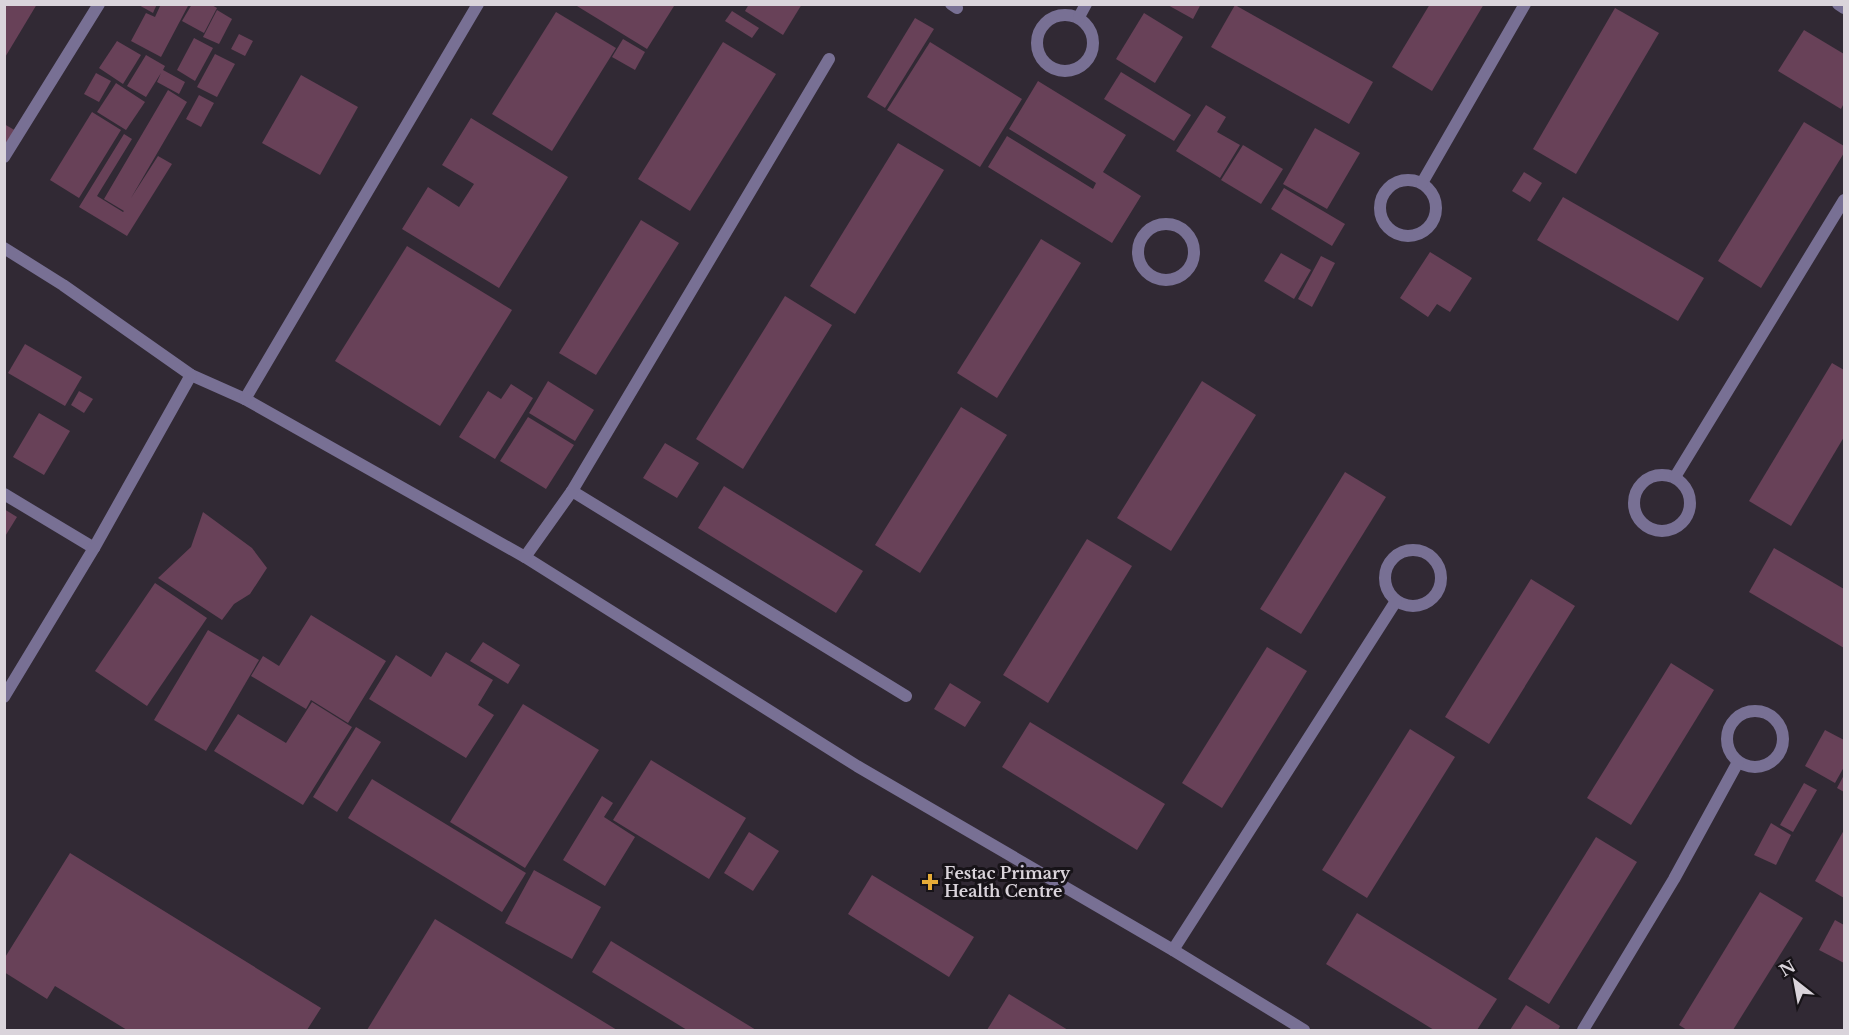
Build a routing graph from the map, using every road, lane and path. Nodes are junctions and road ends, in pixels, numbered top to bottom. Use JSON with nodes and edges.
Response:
{"nodes":[{"id":1,"x":99,"y":4,"type":"edge"},
{"id":2,"x":478,"y":4,"type":"edge"},
{"id":3,"x":1086,"y":4,"type":"edge"},
{"id":4,"x":1525,"y":4,"type":"edge"},
{"id":5,"x":1838,"y":4,"type":"edge"},
{"id":6,"x":1845,"y":8,"type":"edge"},
{"id":7,"x":1079,"y":17,"type":"junction"},
{"id":8,"x":829,"y":59,"type":"dead end"},
{"id":9,"x":4,"y":157,"type":"edge"},
{"id":10,"x":1422,"y":183,"type":"junction"},
{"id":11,"x":1845,"y":200,"type":"edge"},
{"id":12,"x":1139,"y":242,"type":"joint"},
{"id":13,"x":4,"y":248,"type":"edge"},
{"id":14,"x":191,"y":375,"type":"junction"},
{"id":15,"x":245,"y":399,"type":"junction"},
{"id":16,"x":1675,"y":477,"type":"junction"},
{"id":17,"x":572,"y":491,"type":"junction"},
{"id":18,"x":4,"y":494,"type":"edge"},
{"id":19,"x":94,"y":548,"type":"junction"},
{"id":20,"x":525,"y":556,"type":"junction"},
{"id":21,"x":1396,"y":601,"type":"junction"},
{"id":22,"x":906,"y":696,"type":"dead end"},
{"id":23,"x":4,"y":698,"type":"edge"},
{"id":24,"x":1737,"y":762,"type":"junction"},
{"id":25,"x":1173,"y":950,"type":"junction"},
{"id":26,"x":1304,"y":1030,"type":"edge"},
{"id":27,"x":1583,"y":1030,"type":"edge"}],
"edges":[{"from":1,"to":9,"type":"street"},
{"from":2,"to":15,"type":"street"},
{"from":3,"to":7,"type":"street"},
{"from":4,"to":10,"type":"street"},
{"from":5,"to":6,"type":"street"},
{"from":7,"to":7,"type":"street"},
{"from":8,"to":17,"type":"street"},
{"from":10,"to":10,"type":"street"},
{"from":11,"to":16,"type":"street"},
{"from":12,"to":12,"type":"street"},
{"from":13,"to":14,"type":"street"},
{"from":14,"to":15,"type":"street"},
{"from":14,"to":19,"type":"street"},
{"from":15,"to":20,"type":"street"},
{"from":16,"to":16,"type":"street"},
{"from":17,"to":20,"type":"street"},
{"from":17,"to":22,"type":"street"},
{"from":18,"to":19,"type":"street"},
{"from":19,"to":23,"type":"street"},
{"from":20,"to":25,"type":"street"},
{"from":21,"to":21,"type":"street"},
{"from":21,"to":25,"type":"street"},
{"from":24,"to":24,"type":"street"},
{"from":24,"to":27,"type":"street"},
{"from":25,"to":26,"type":"street"}]}
